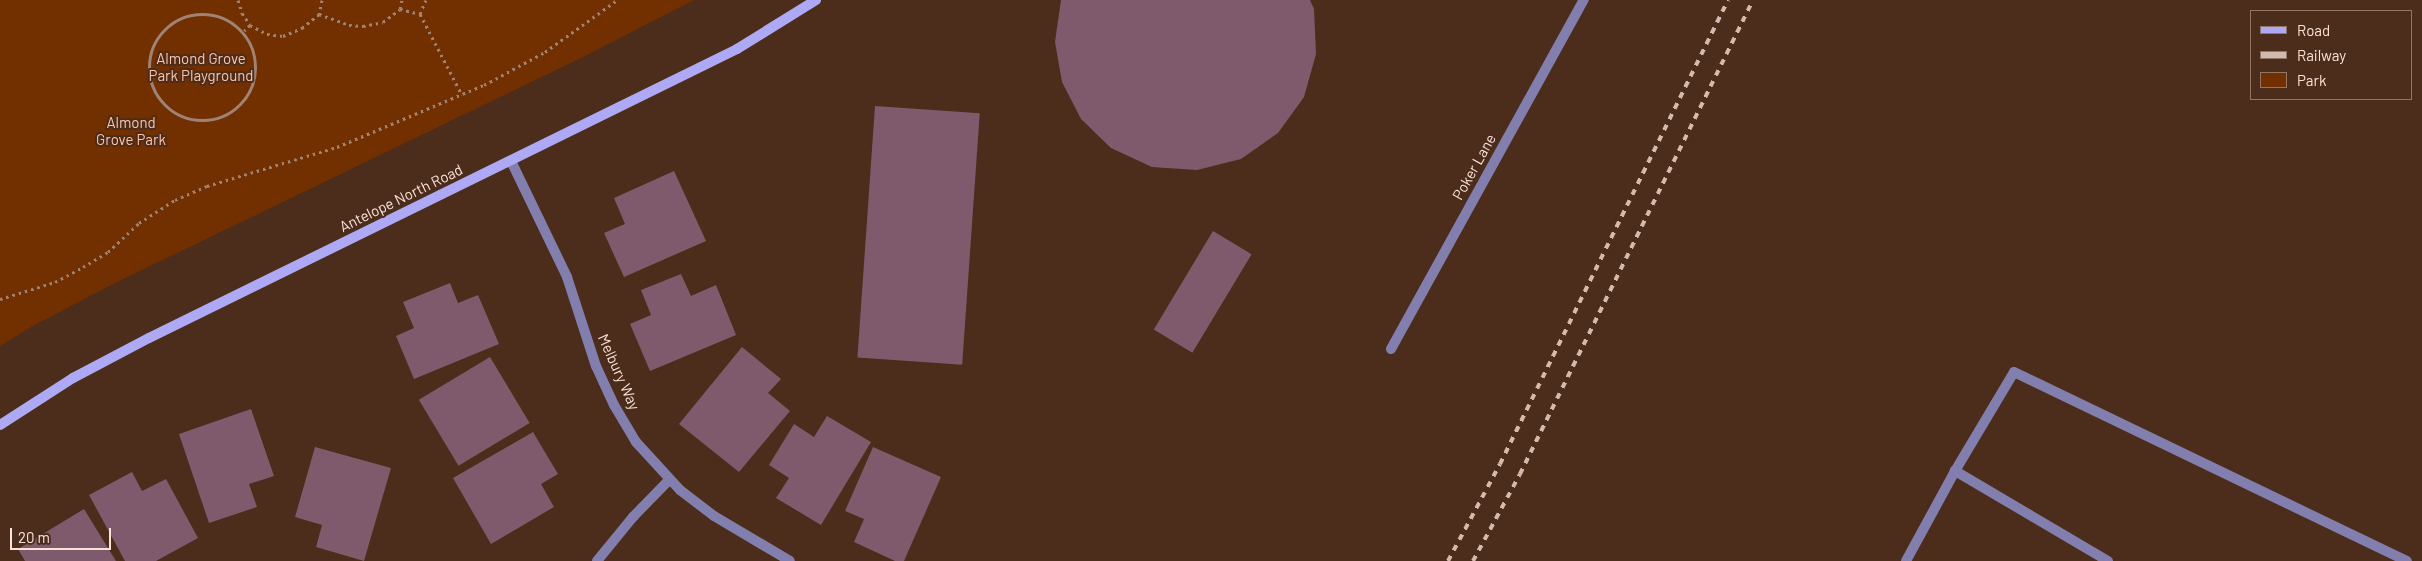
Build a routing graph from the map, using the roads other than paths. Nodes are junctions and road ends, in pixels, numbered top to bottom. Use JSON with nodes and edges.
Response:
{"nodes":[{"id":1,"x":816,"y":0,"type":"edge"},
{"id":2,"x":1584,"y":0,"type":"edge"},
{"id":3,"x":511,"y":161,"type":"junction"},
{"id":4,"x":1391,"y":349,"type":"dead end"},
{"id":5,"x":0,"y":424,"type":"edge"},
{"id":6,"x":1955,"y":471,"type":"junction"},
{"id":7,"x":669,"y":480,"type":"junction"},
{"id":8,"x":597,"y":561,"type":"edge"},
{"id":9,"x":790,"y":561,"type":"edge"},
{"id":10,"x":1906,"y":561,"type":"edge"},
{"id":11,"x":2108,"y":561,"type":"edge"},
{"id":12,"x":2407,"y":561,"type":"edge"}],
"edges":[{"from":1,"to":3,"type":"main road","name":"Antelope North Road"},
{"from":2,"to":4,"type":"street","name":"Poker Lane"},
{"from":3,"to":5,"type":"main road","name":"Antelope North Road"},
{"from":3,"to":7,"type":"street","name":"Melbury Way"},
{"from":6,"to":10,"type":"street"},
{"from":6,"to":11,"type":"street"},
{"from":6,"to":12,"type":"street"},
{"from":7,"to":8,"type":"street"},
{"from":7,"to":9,"type":"street","name":"Melbury Way"}]}
